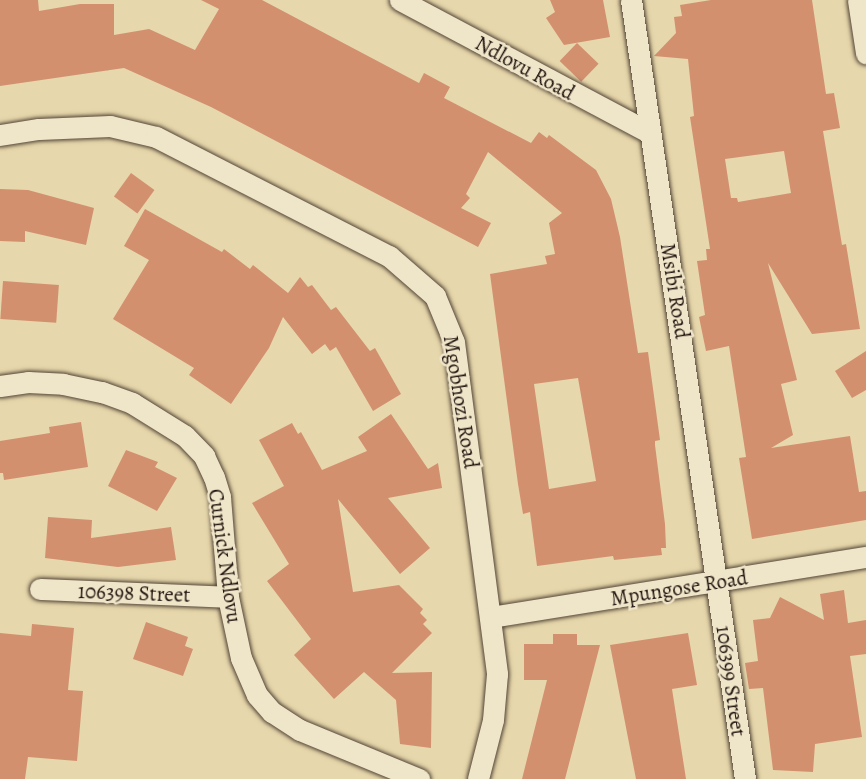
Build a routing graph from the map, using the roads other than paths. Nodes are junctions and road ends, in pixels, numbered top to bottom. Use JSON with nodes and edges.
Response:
{"nodes":[{"id":1,"x":631,"y":0,"type":"edge"},
{"id":2,"x":858,"y":0,"type":"edge"},
{"id":3,"x":405,"y":1,"type":"edge"},
{"id":4,"x":866,"y":53,"type":"edge"},
{"id":5,"x":650,"y":133,"type":"junction"},
{"id":6,"x":0,"y":135,"type":"edge"},
{"id":7,"x":0,"y":386,"type":"edge"},
{"id":8,"x":866,"y":557,"type":"edge"},
{"id":9,"x":718,"y":582,"type":"junction"},
{"id":10,"x":40,"y":589,"type":"dead end"},
{"id":11,"x":228,"y":597,"type":"junction"},
{"id":12,"x":491,"y":617,"type":"junction"},
{"id":13,"x":419,"y":779,"type":"edge"},
{"id":14,"x":478,"y":779,"type":"edge"},
{"id":15,"x":746,"y":779,"type":"edge"}],
"edges":[{"from":1,"to":5,"type":"street","name":"Msibi Road"},
{"from":2,"to":4,"type":"street"},
{"from":3,"to":5,"type":"street","name":"Ndlovu Road"},
{"from":5,"to":9,"type":"street","name":"Msibi Road"},
{"from":6,"to":12,"type":"street","name":"Mgobhozi Road"},
{"from":7,"to":11,"type":"street","name":"Curnick Ndlovu"},
{"from":8,"to":9,"type":"street","name":"Mpungose Road"},
{"from":9,"to":12,"type":"street","name":"Mpungose Road"},
{"from":9,"to":15,"type":"street","name":"106399 Street"},
{"from":10,"to":11,"type":"street","name":"106398 Street"},
{"from":11,"to":13,"type":"street","name":"Curnick Ndlovu"},
{"from":12,"to":14,"type":"street","name":"Mgobhozi Road"}]}
